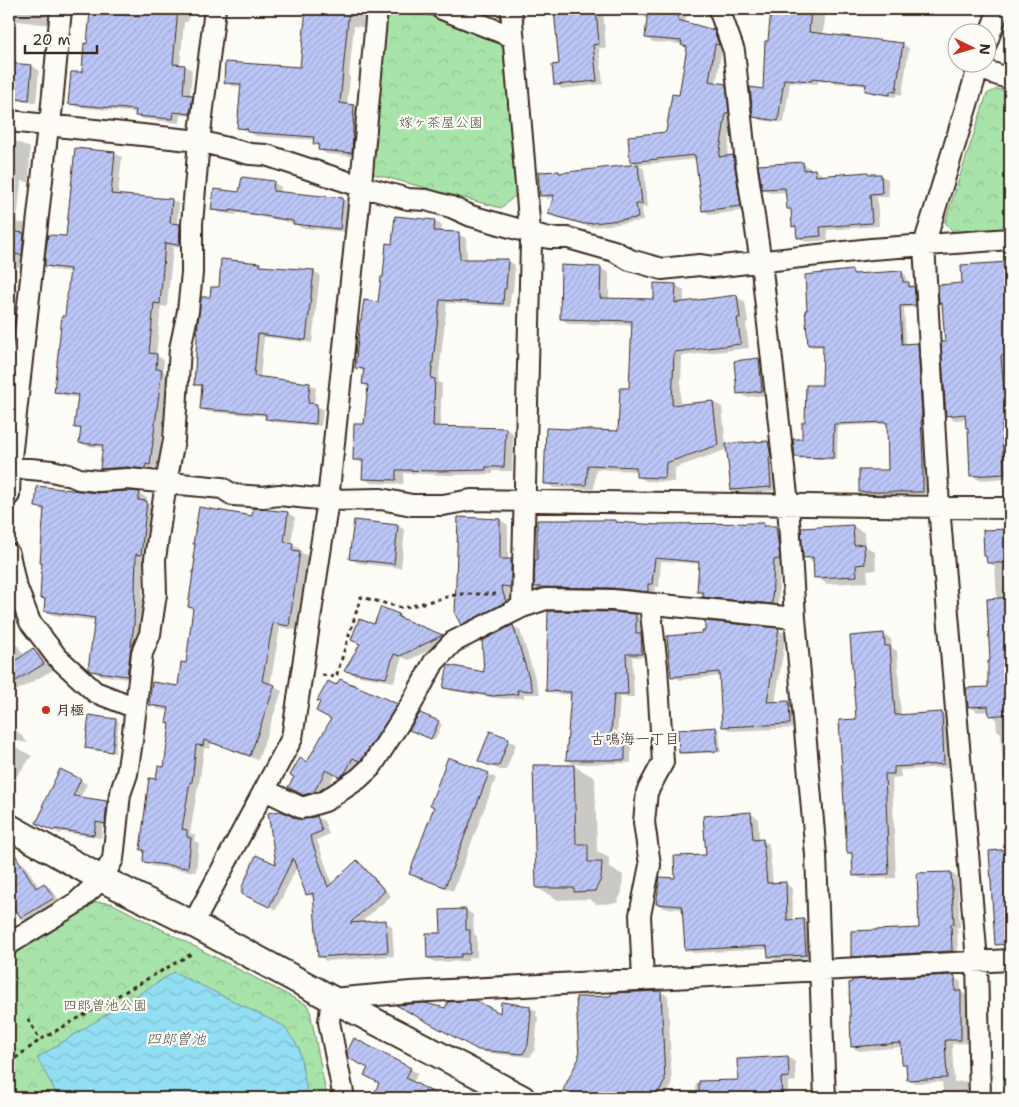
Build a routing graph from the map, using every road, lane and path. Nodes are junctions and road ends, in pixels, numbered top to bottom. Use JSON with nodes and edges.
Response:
{"nodes":[{"id":1,"x":61,"y":9,"type":"edge"},
{"id":2,"x":215,"y":9,"type":"edge"},
{"id":3,"x":377,"y":9,"type":"edge"},
{"id":4,"x":442,"y":9,"type":"edge"},
{"id":5,"x":511,"y":9,"type":"edge"},
{"id":6,"x":719,"y":9,"type":"edge"},
{"id":7,"x":999,"y":9,"type":"edge"},
{"id":8,"x":994,"y":22,"type":"edge"},
{"id":9,"x":513,"y":37,"type":"junction"},
{"id":10,"x":977,"y":72,"type":"edge"},
{"id":11,"x":994,"y":72,"type":"edge"},
{"id":12,"x":1010,"y":79,"type":"edge"},
{"id":13,"x":9,"y":121,"type":"edge"},
{"id":14,"x":50,"y":125,"type":"junction"},
{"id":15,"x":198,"y":141,"type":"junction"},
{"id":16,"x":360,"y":186,"type":"junction"},
{"id":17,"x":530,"y":233,"type":"junction"},
{"id":18,"x":1010,"y":239,"type":"edge"},
{"id":19,"x":924,"y":244,"type":"junction"},
{"id":20,"x":761,"y":261,"type":"junction"},
{"id":21,"x":9,"y":467,"type":"edge"},
{"id":22,"x":166,"y":483,"type":"junction"},
{"id":23,"x":9,"y":494,"type":"edge"},
{"id":24,"x":328,"y":500,"type":"junction"},
{"id":25,"x":525,"y":501,"type":"junction"},
{"id":26,"x":788,"y":504,"type":"junction"},
{"id":27,"x":939,"y":506,"type":"junction"},
{"id":28,"x":1010,"y":508,"type":"edge"},
{"id":29,"x":9,"y":554,"type":"edge"},
{"id":30,"x":523,"y":600,"type":"junction"},
{"id":31,"x":650,"y":604,"type":"junction"},
{"id":32,"x":794,"y":618,"type":"junction"},
{"id":33,"x":302,"y":674,"type":"junction"},
{"id":34,"x":136,"y":708,"type":"junction"},
{"id":35,"x":265,"y":790,"type":"junction"},
{"id":36,"x":9,"y":827,"type":"edge"},
{"id":37,"x":102,"y":879,"type":"junction"},
{"id":38,"x":194,"y":924,"type":"junction"},
{"id":39,"x":9,"y":944,"type":"edge"},
{"id":40,"x":200,"y":949,"type":"dead end"},
{"id":41,"x":1010,"y":960,"type":"edge"},
{"id":42,"x":977,"y":961,"type":"junction"},
{"id":43,"x":820,"y":971,"type":"junction"},
{"id":44,"x":643,"y":980,"type":"junction"},
{"id":45,"x":332,"y":999,"type":"junction"},
{"id":46,"x":28,"y":1019,"type":"dead end"},
{"id":47,"x":40,"y":1040,"type":"junction"},
{"id":48,"x":9,"y":1063,"type":"edge"},
{"id":49,"x":9,"y":1082,"type":"edge"},
{"id":50,"x":18,"y":1098,"type":"edge"},
{"id":51,"x":344,"y":1098,"type":"edge"},
{"id":52,"x":522,"y":1098,"type":"edge"},
{"id":53,"x":825,"y":1098,"type":"edge"},
{"id":54,"x":980,"y":1098,"type":"edge"}],
"edges":[{"from":1,"to":14,"type":"street"},
{"from":2,"to":15,"type":"street"},
{"from":3,"to":16,"type":"street"},
{"from":4,"to":9,"type":"street"},
{"from":5,"to":9,"type":"street"},
{"from":6,"to":20,"type":"street"},
{"from":7,"to":8,"type":"street"},
{"from":9,"to":17,"type":"street"},
{"from":10,"to":19,"type":"street"},
{"from":11,"to":12,"type":"street"},
{"from":13,"to":14,"type":"street"},
{"from":14,"to":15,"type":"street"},
{"from":14,"to":21,"type":"street"},
{"from":15,"to":16,"type":"street"},
{"from":15,"to":22,"type":"street"},
{"from":16,"to":17,"type":"street"},
{"from":16,"to":24,"type":"street"},
{"from":17,"to":20,"type":"street"},
{"from":17,"to":25,"type":"street"},
{"from":18,"to":19,"type":"street"},
{"from":19,"to":20,"type":"street"},
{"from":19,"to":27,"type":"street"},
{"from":20,"to":26,"type":"street"},
{"from":21,"to":22,"type":"street"},
{"from":21,"to":23,"type":"street"},
{"from":22,"to":24,"type":"street"},
{"from":22,"to":34,"type":"street"},
{"from":24,"to":25,"type":"street"},
{"from":24,"to":33,"type":"street"},
{"from":25,"to":26,"type":"street"},
{"from":25,"to":30,"type":"street"},
{"from":26,"to":27,"type":"street"},
{"from":26,"to":32,"type":"street"},
{"from":27,"to":28,"type":"street"},
{"from":27,"to":42,"type":"street"},
{"from":29,"to":34,"type":"street"},
{"from":30,"to":31,"type":"street"},
{"from":30,"to":33,"type":"path"},
{"from":30,"to":35,"type":"street"},
{"from":31,"to":32,"type":"street"},
{"from":31,"to":44,"type":"street"},
{"from":32,"to":43,"type":"street"},
{"from":33,"to":35,"type":"street"},
{"from":34,"to":37,"type":"street"},
{"from":35,"to":38,"type":"street"},
{"from":36,"to":37,"type":"street"},
{"from":37,"to":38,"type":"street"},
{"from":37,"to":39,"type":"street"},
{"from":38,"to":45,"type":"street"},
{"from":40,"to":47,"type":"path"},
{"from":41,"to":42,"type":"street"},
{"from":42,"to":43,"type":"street"},
{"from":42,"to":54,"type":"street"},
{"from":43,"to":44,"type":"street"},
{"from":43,"to":53,"type":"street"},
{"from":44,"to":45,"type":"street"},
{"from":45,"to":51,"type":"street"},
{"from":45,"to":52,"type":"street"},
{"from":46,"to":47,"type":"path"},
{"from":47,"to":48,"type":"path"},
{"from":49,"to":50,"type":"path"}]}
